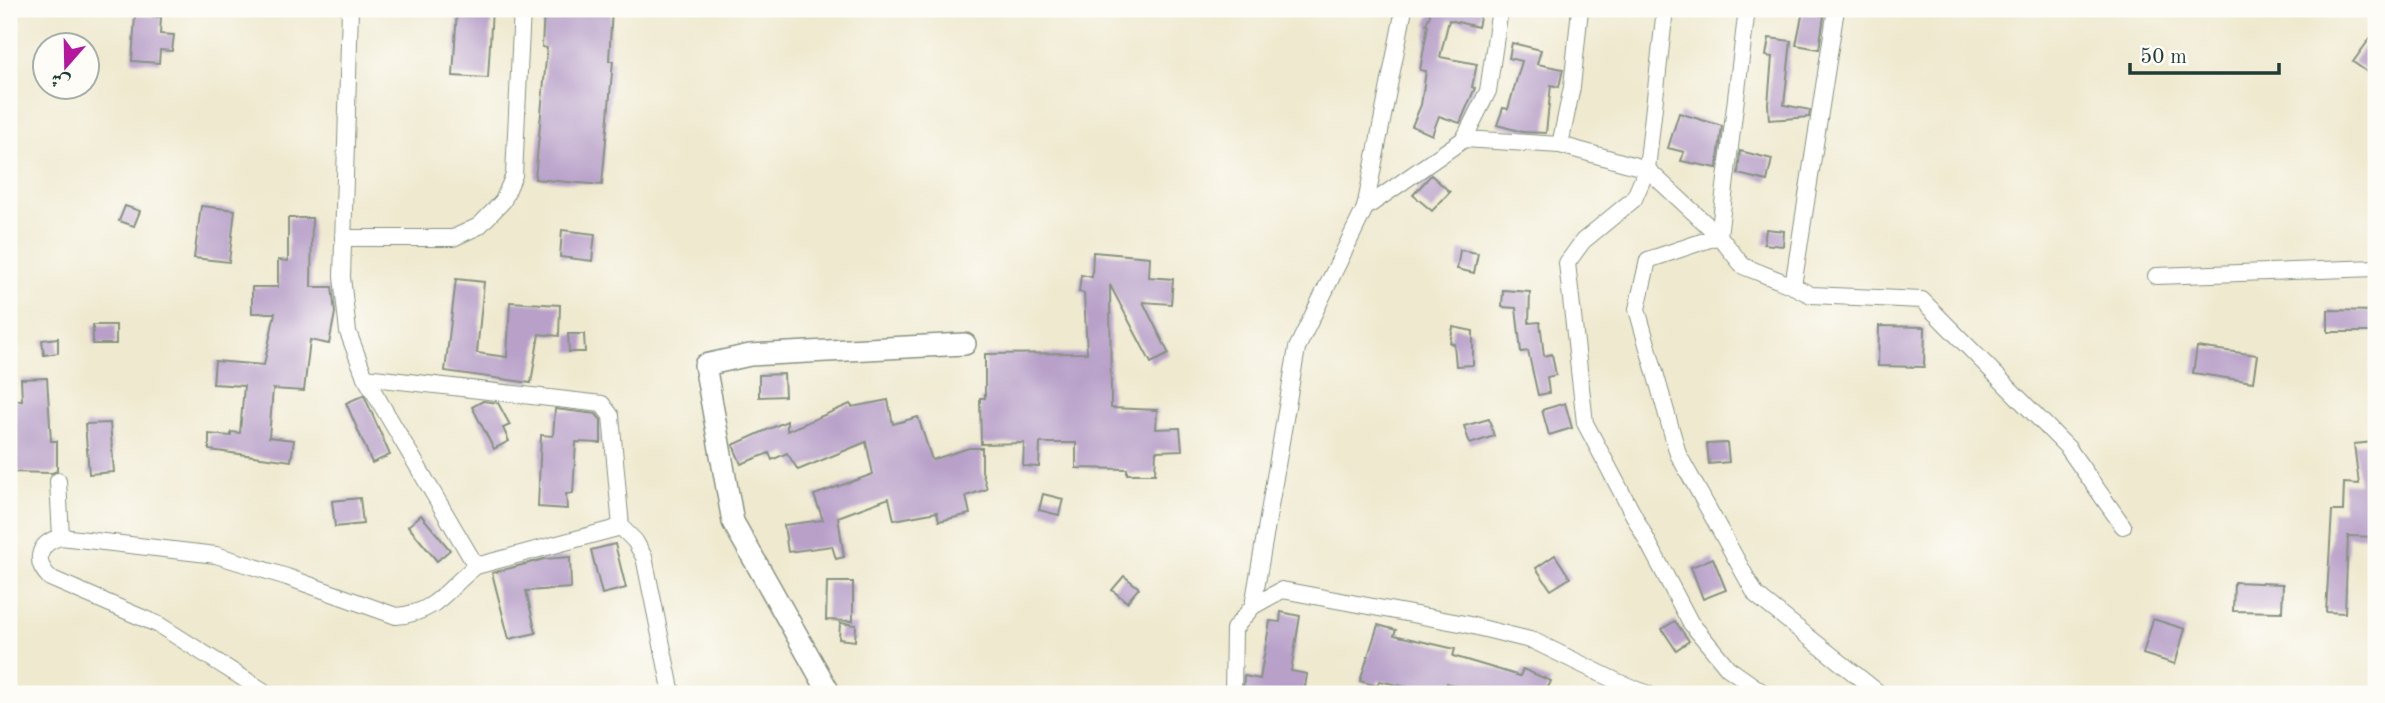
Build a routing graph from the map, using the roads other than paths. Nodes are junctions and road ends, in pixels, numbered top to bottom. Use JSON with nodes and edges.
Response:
{"nodes":[{"id":1,"x":349,"y":9,"type":"edge"},
{"id":2,"x":522,"y":9,"type":"edge"},
{"id":3,"x":1404,"y":9,"type":"edge"},
{"id":4,"x":1500,"y":9,"type":"edge"},
{"id":5,"x":1580,"y":9,"type":"edge"},
{"id":6,"x":1665,"y":9,"type":"edge"},
{"id":7,"x":1746,"y":9,"type":"edge"},
{"id":8,"x":1836,"y":9,"type":"edge"},
{"id":9,"x":1464,"y":139,"type":"junction"},
{"id":10,"x":1560,"y":145,"type":"junction"},
{"id":11,"x":1647,"y":169,"type":"junction"},
{"id":12,"x":1365,"y":208,"type":"junction"},
{"id":13,"x":1719,"y":236,"type":"junction"},
{"id":14,"x":343,"y":238,"type":"junction"},
{"id":15,"x":2376,"y":268,"type":"edge"},
{"id":16,"x":2156,"y":276,"type":"dead end"},
{"id":17,"x":1793,"y":286,"type":"junction"},
{"id":18,"x":965,"y":344,"type":"dead end"},
{"id":19,"x":365,"y":377,"type":"junction"},
{"id":20,"x":58,"y":481,"type":"dead end"},
{"id":21,"x":2123,"y":526,"type":"dead end"},
{"id":22,"x":621,"y":527,"type":"junction"},
{"id":23,"x":61,"y":537,"type":"junction"},
{"id":24,"x":476,"y":566,"type":"junction"},
{"id":25,"x":1253,"y":606,"type":"junction"},
{"id":26,"x":268,"y":694,"type":"edge"},
{"id":27,"x":672,"y":694,"type":"edge"},
{"id":28,"x":830,"y":694,"type":"edge"},
{"id":29,"x":1233,"y":694,"type":"edge"},
{"id":30,"x":1648,"y":694,"type":"edge"},
{"id":31,"x":1765,"y":694,"type":"edge"},
{"id":32,"x":1880,"y":694,"type":"edge"}],
"edges":[{"from":1,"to":14,"type":"street"},
{"from":2,"to":14,"type":"street"},
{"from":3,"to":12,"type":"street"},
{"from":4,"to":9,"type":"street"},
{"from":5,"to":10,"type":"street"},
{"from":6,"to":11,"type":"street"},
{"from":7,"to":13,"type":"street"},
{"from":8,"to":17,"type":"street"},
{"from":9,"to":10,"type":"street"},
{"from":9,"to":12,"type":"street"},
{"from":10,"to":11,"type":"street"},
{"from":11,"to":13,"type":"street"},
{"from":11,"to":31,"type":"street"},
{"from":12,"to":25,"type":"street"},
{"from":13,"to":17,"type":"street"},
{"from":13,"to":32,"type":"street"},
{"from":14,"to":19,"type":"street"},
{"from":15,"to":16,"type":"street"},
{"from":17,"to":21,"type":"street"},
{"from":18,"to":28,"type":"street"},
{"from":19,"to":22,"type":"street"},
{"from":19,"to":24,"type":"street"},
{"from":20,"to":23,"type":"street"},
{"from":22,"to":24,"type":"street"},
{"from":22,"to":27,"type":"street"},
{"from":23,"to":24,"type":"street"},
{"from":23,"to":26,"type":"street"},
{"from":25,"to":29,"type":"street"},
{"from":25,"to":30,"type":"street"}]}
